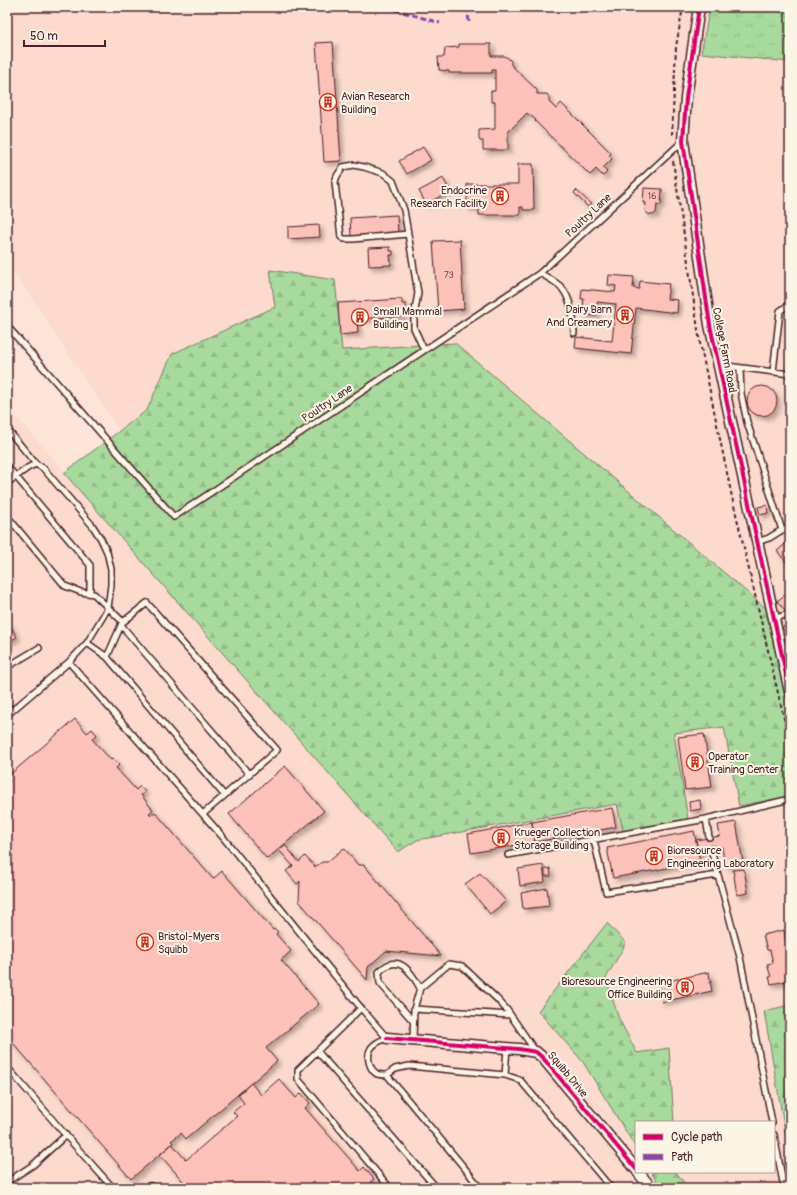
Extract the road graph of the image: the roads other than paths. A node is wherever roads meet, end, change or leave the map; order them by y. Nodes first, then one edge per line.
1 (699, 7) edge
2 (683, 141) junction
3 (408, 234) junction
4 (540, 273) junction
5 (790, 306) edge
6 (7, 326) edge
7 (574, 332) dead end
8 (424, 350) junction
9 (719, 365) junction
10 (740, 368) junction
11 (773, 372) junction
12 (790, 374) edge
13 (7, 429) edge
14 (36, 464) junction
15 (7, 466) edge
16 (16, 476) junction
17 (7, 483) edge
18 (7, 516) edge
19 (790, 528) edge
20 (782, 530) junction
21 (757, 542) junction
22 (90, 593) junction
23 (108, 608) junction
24 (790, 613) edge
25 (773, 620) junction
26 (122, 624) junction
27 (87, 643) junction
28 (39, 648) dead end
29 (107, 657) junction
30 (69, 662) junction
31 (7, 667) edge
32 (790, 692) edge
33 (7, 705) edge
34 (9, 713) edge
35 (249, 774) junction
36 (224, 795) junction
37 (790, 799) edge
38 (202, 814) junction
39 (706, 820) junction
40 (709, 837) dead end
41 (594, 840) junction
42 (711, 849) dead end
43 (508, 856) dead end
44 (718, 875) junction
45 (420, 988) junction
46 (361, 1008) junction
47 (414, 1009) junction
48 (510, 1015) junction
49 (413, 1021) junction
50 (387, 1038) junction
51 (413, 1040) junction
52 (507, 1048) junction
53 (317, 1052) junction
54 (536, 1052) junction
55 (7, 1067) edge
56 (505, 1075) junction
57 (387, 1076) junction
58 (772, 1121) edge
59 (66, 1135) junction
60 (775, 1139) edge
61 (635, 1168) edge
62 (639, 1173) edge
63 (7, 1182) edge
64 (113, 1188) edge
65 (148, 1188) edge
66 (152, 1188) edge
67 (390, 1188) edge
68 (435, 1188) edge
69 (480, 1188) edge
70 (611, 1188) edge
71 (651, 1188) edge
72 (784, 1188) edge

1 - 2 street, College Farm Road
2 - 4 lane, Poultry Lane
2 - 9 street, College Farm Road
3 - 3 lane
3 - 8 lane
4 - 7 lane
4 - 8 lane, Poultry Lane
5 - 11 lane
6 - 8 lane, Poultry Lane
9 - 10 lane
9 - 21 street, College Farm Road
10 - 11 lane
10 - 20 lane
11 - 12 lane
13 - 14 lane
14 - 16 lane
14 - 23 lane
15 - 16 lane
16 - 17 lane
16 - 22 lane
18 - 22 lane
19 - 20 lane
20 - 21 lane
21 - 25 street, College Farm Road
22 - 23 lane
23 - 26 lane
23 - 27 lane
24 - 25 lane
25 - 32 street, College Farm Road
26 - 29 lane
26 - 35 lane
26 - 35 lane
27 - 29 lane
27 - 30 lane
28 - 31 lane
29 - 36 lane
30 - 34 lane
30 - 38 lane
33 - 34 lane
35 - 36 lane
36 - 38 lane
37 - 39 lane
38 - 46 lane
39 - 40 lane
39 - 41 lane
41 - 43 lane
41 - 44 lane
42 - 44 lane
44 - 58 lane
45 - 47 lane
45 - 48 lane
45 - 49 lane
46 - 50 lane
46 - 53 lane
47 - 48 lane
47 - 49 lane
48 - 54 lane
49 - 51 lane
50 - 51 street, Squibb Drive
50 - 57 lane
51 - 52 street, Squibb Drive
52 - 54 street, Squibb Drive
52 - 56 lane
53 - 67 lane
53 - 68 lane
54 - 61 street, Squibb Drive
55 - 59 lane
56 - 57 lane
56 - 70 lane
57 - 69 lane
59 - 63 lane
59 - 64 lane
60 - 72 lane
62 - 71 street
65 - 66 lane

